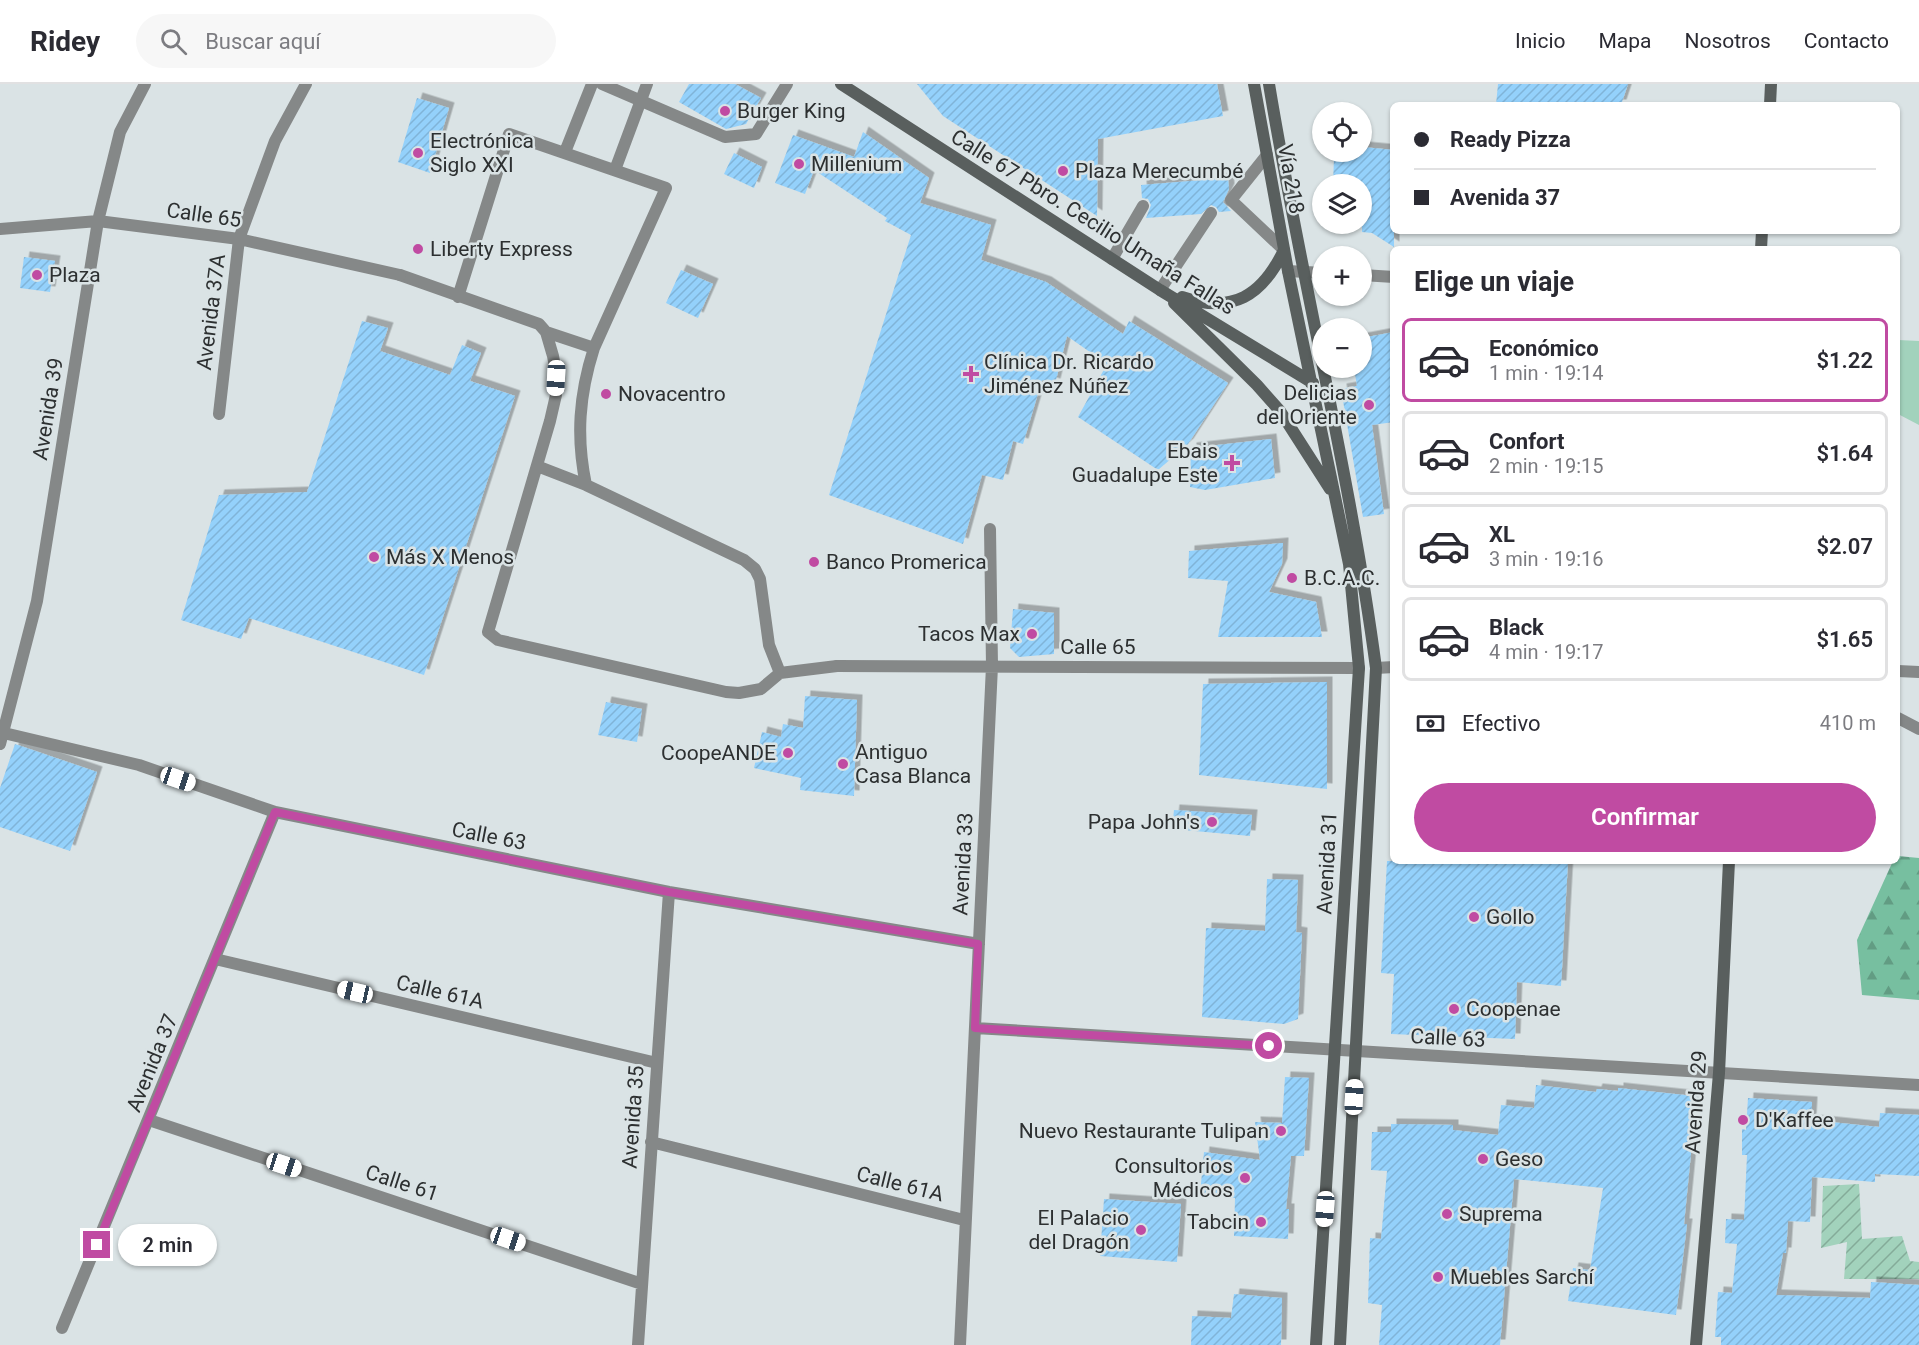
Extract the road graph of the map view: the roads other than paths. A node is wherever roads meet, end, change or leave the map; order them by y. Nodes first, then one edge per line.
1 (145, 84) edge
2 (306, 84) edge
3 (592, 84) edge
4 (602, 84) edge
5 (647, 84) edge
6 (787, 84) edge
7 (841, 84) edge
8 (1254, 84) edge
9 (1269, 84) edge
10 (1771, 84) edge
11 (639, 101) junction
12 (1770, 102) edge
13 (566, 152) junction
14 (1267, 155) junction
15 (615, 170) junction
16 (1143, 206) dead end
17 (1211, 213) dead end
18 (98, 221) junction
19 (0, 229) edge
20 (239, 239) junction
21 (1284, 250) junction
22 (1112, 259) junction
23 (1288, 271) junction
24 (1304, 272) junction
25 (1312, 272) edge
26 (1372, 276) edge
27 (1390, 277) edge
28 (1160, 290) junction
29 (458, 297) junction
30 (546, 332) junction
31 (594, 348) junction
32 (1311, 384) junction
33 (1326, 391) junction
34 (219, 414) dead end
35 (537, 466) junction
36 (586, 484) junction
37 (1335, 498) junction
38 (990, 529) dead end
39 (992, 666) junction
40 (1390, 667) edge
41 (1359, 668) junction
42 (1376, 668) junction
43 (1900, 671) edge
44 (1919, 672) edge
45 (780, 673) junction
46 (1900, 719) edge
47 (1919, 729) edge
48 (1, 736) edge
49 (275, 812) junction
50 (1729, 864) edge
51 (669, 892) junction
52 (978, 944) junction
53 (215, 959) junction
54 (975, 1028) junction
55 (1336, 1050) junction
56 (1356, 1052) junction
57 (657, 1063) junction
58 (1719, 1073) junction
59 (1919, 1085) edge
60 (150, 1120) junction
61 (651, 1142) junction
62 (964, 1220) junction
63 (642, 1284) junction
64 (62, 1328) dead end
65 (638, 1345) edge
66 (960, 1345) edge
67 (1316, 1345) edge
68 (1340, 1345) edge
69 (1696, 1345) edge

1 - 18 street, Avenida 39
2 - 20 street, Avenida 37A
3 - 13 street
4 - 11 street
5 - 11 street
6 - 11 street
7 - 22 main road, Calle 67 Pbro. Cecilio Umaña Fallas
8 - 14 main road, Vía 218
9 - 24 main road, Vía 218
10 - 12 main road
11 - 15 street
13 - 15 street
13 - 29 street
14 - 21 main road, Vía 218
14 - 21 street
15 - 31 street
16 - 22 street
17 - 28 street
18 - 19 street, Calle 65
18 - 20 street, Calle 65
18 - 48 street, Avenida 39
20 - 29 street, Calle 65
20 - 34 street, Avenida 37A
21 - 23 main road, Vía 218
21 - 28 main road
22 - 28 main road, Calle 67 Pbro. Cecilio Umaña Fallas
23 - 24 street
23 - 32 main road, Vía 218
24 - 25 street
24 - 33 main road, Vía 218
26 - 27 street
28 - 32 main road, Calle 67 Pbro. Cecilio Umaña Fallas
28 - 37 main road
29 - 30 street, Calle 65
30 - 31 street, Calle 65
30 - 35 street
31 - 36 street
32 - 33 main road, Calle 67 Pbro. Cecilio Umaña Fallas
32 - 37 main road, Avenida 31
33 - 42 main road, Avenida 31
35 - 36 street
35 - 45 street
36 - 45 street
37 - 41 main road, Avenida 31
38 - 39 street, Avenida 33
39 - 41 street, Calle 65
39 - 45 street, Calle 65
39 - 52 street, Avenida 33
40 - 42 street
41 - 55 main road, Avenida 31
42 - 56 main road, Avenida 31
43 - 44 street
46 - 47 street
48 - 49 street, Calle 63
49 - 51 street, Calle 63
49 - 53 street, Avenida 37
50 - 58 main road, Avenida 29
51 - 52 street, Calle 63
51 - 57 street, Avenida 35
52 - 54 street, Avenida 33
53 - 57 street, Calle 61A
53 - 60 street, Avenida 37
54 - 55 street, Calle 63
54 - 62 street, Avenida 33
55 - 56 street, Calle 63
55 - 67 main road, Avenida 31
56 - 58 street, Calle 63
56 - 68 main road, Avenida 31
57 - 61 street, Avenida 35
58 - 59 street, Calle 63
58 - 69 main road, Avenida 29
60 - 63 street, Calle 61
60 - 64 street, Avenida 37
61 - 62 street, Calle 61A
61 - 63 street, Avenida 35
62 - 66 street, Avenida 33
63 - 65 street, Avenida 35

